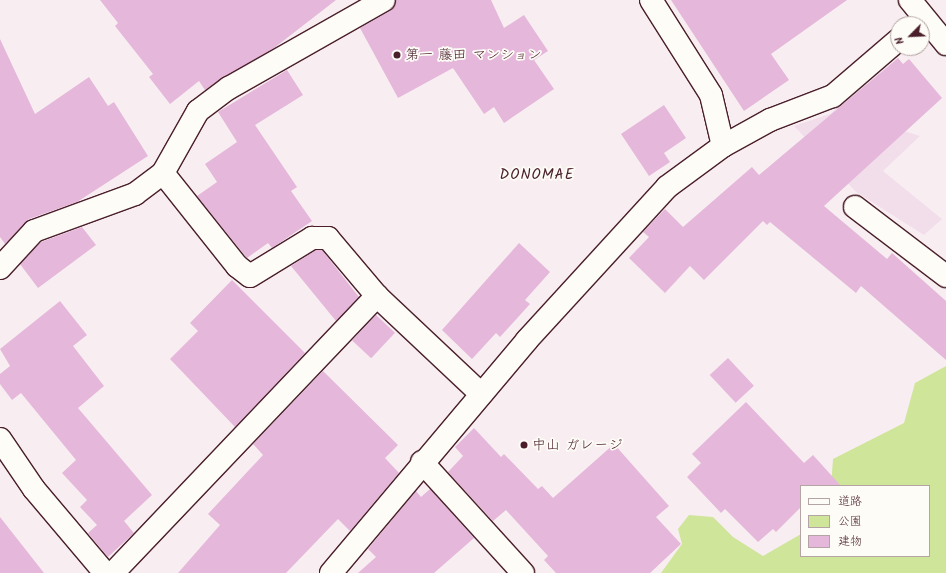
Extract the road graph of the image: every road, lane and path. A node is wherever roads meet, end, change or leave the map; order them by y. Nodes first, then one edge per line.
1 (384, 0) edge
2 (652, 0) edge
3 (910, 0) edge
4 (918, 16) edge
5 (930, 30) edge
6 (946, 44) edge
7 (890, 47) edge
8 (723, 146) junction
9 (163, 173) junction
10 (855, 207) dead end
11 (0, 268) edge
12 (946, 276) edge
13 (377, 296) junction
14 (481, 394) junction
15 (0, 439) edge
16 (422, 462) junction
17 (334, 572) edge
18 (105, 573) edge
19 (113, 573) edge
20 (523, 573) edge

1 - 9 street
2 - 8 street
3 - 4 street
5 - 6 street
7 - 8 street
8 - 14 street
9 - 11 street
9 - 13 street
10 - 12 street
13 - 14 street
13 - 19 street
14 - 16 street
15 - 18 street
16 - 17 street
16 - 20 street

